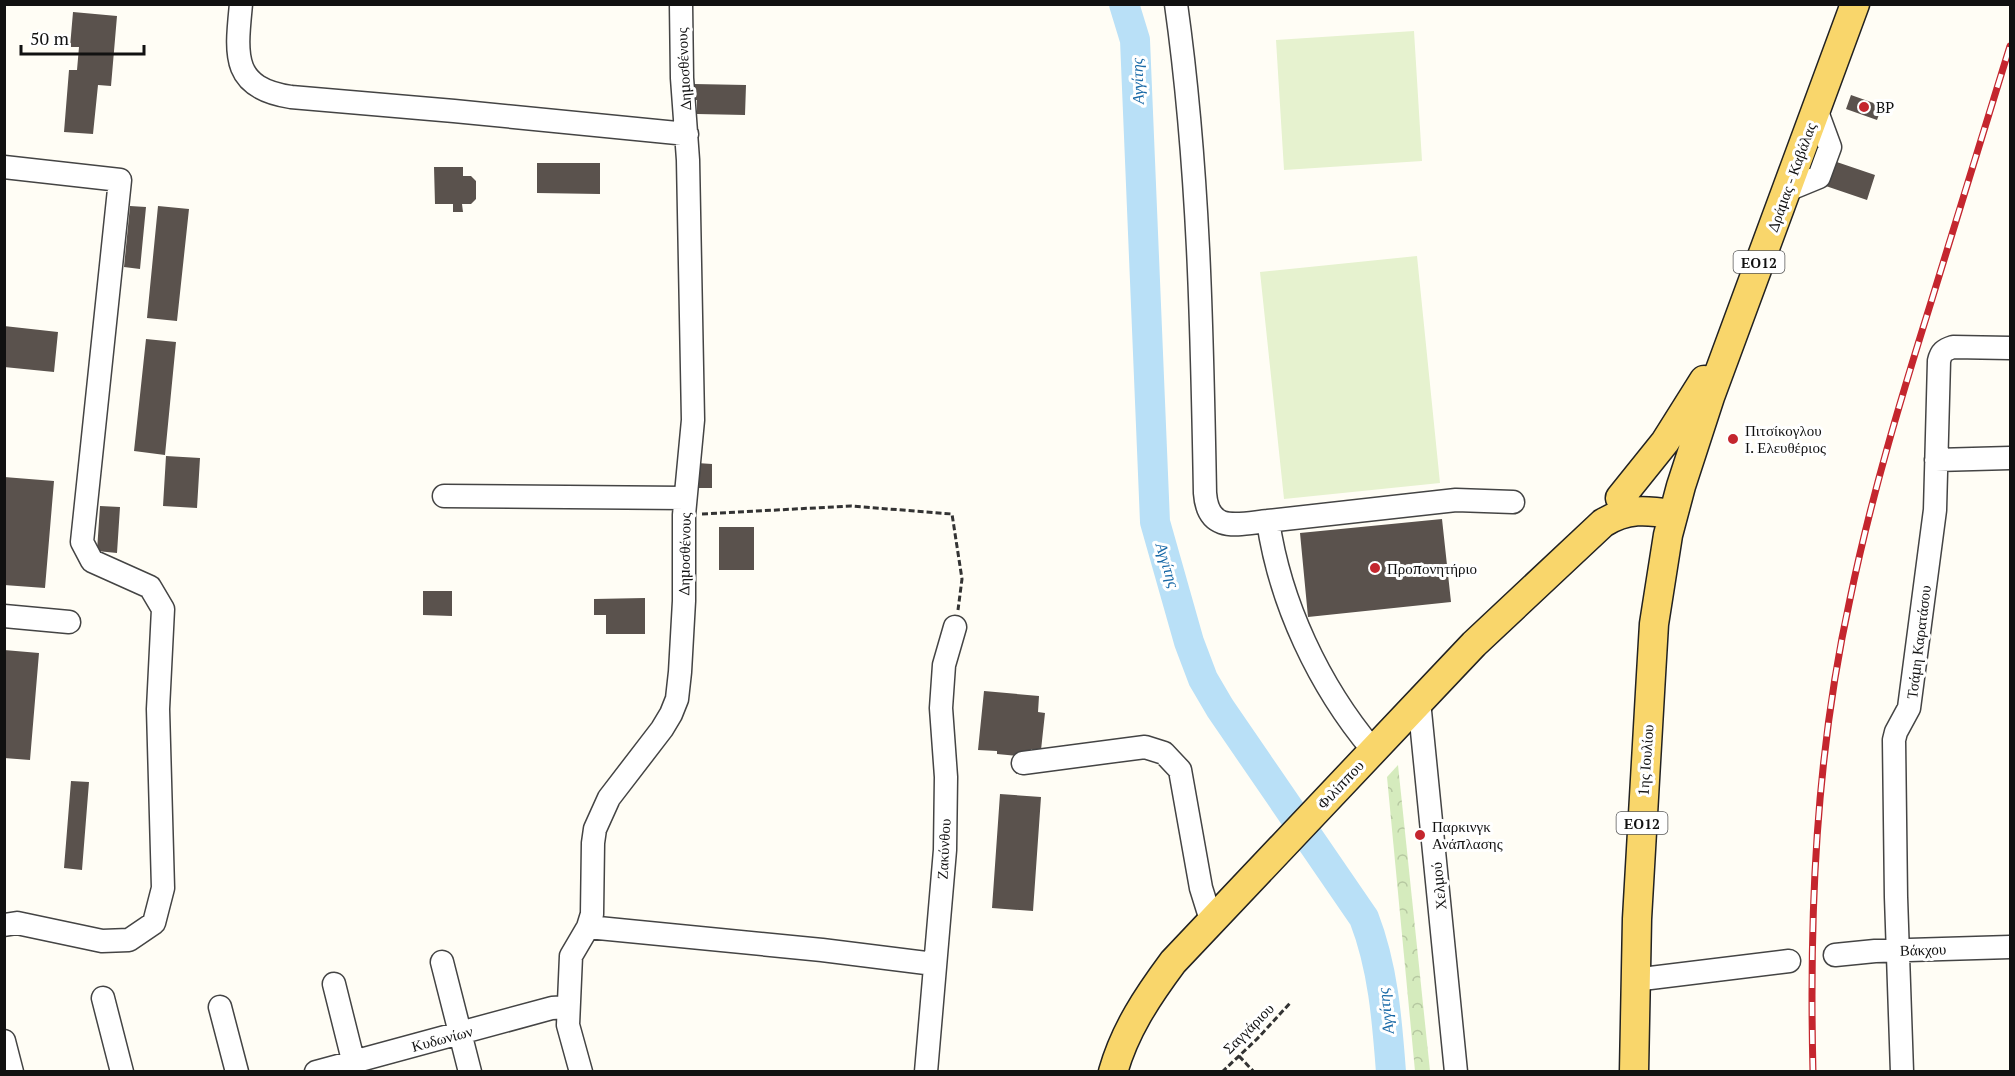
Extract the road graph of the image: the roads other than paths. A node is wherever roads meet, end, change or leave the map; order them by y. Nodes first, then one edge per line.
1 (241, 4) edge
2 (681, 4) edge
3 (1176, 4) edge
4 (1855, 4) edge
5 (687, 134) junction
6 (4, 167) edge
7 (1733, 332) junction
8 (2010, 348) edge
9 (2010, 458) edge
10 (1936, 460) junction
11 (1681, 486) junction
12 (444, 496) dead end
13 (1620, 498) junction
14 (1514, 502) dead end
15 (685, 507) junction
16 (1673, 514) junction
17 (1268, 521) junction
18 (1602, 523) junction
19 (4, 616) edge
20 (69, 622) dead end
21 (955, 627) road end
22 (1419, 701) junction
23 (1372, 749) junction
24 (1023, 763) dead end
25 (1210, 920) junction
26 (4, 925) edge
27 (588, 927) junction
28 (2010, 947) edge
29 (1897, 950) junction
30 (1835, 955) dead end
31 (1789, 961) dead end
32 (442, 962) dead end
33 (934, 964) junction
34 (1635, 980) junction
35 (334, 984) dead end
36 (103, 998) dead end
37 (220, 1007) dead end
38 (568, 1007) junction
39 (460, 1033) junction
40 (4, 1041) edge
41 (355, 1066) edge
42 (12, 1071) edge
43 (122, 1071) edge
44 (237, 1071) edge
45 (316, 1071) edge
46 (470, 1071) edge
47 (581, 1071) edge
48 (926, 1071) edge
49 (1113, 1071) edge
50 (1456, 1071) edge
51 (1634, 1071) edge
52 (1902, 1071) edge

1 - 5 street
2 - 5 street, Δημοσθένους
3 - 17 street
4 - 7 main road, Δράμας - Καβάλας / ΕΟ12
5 - 15 street, Δημοσθένους
6 - 26 street
7 - 11 main road, Δράμας - Καβάλας / ΕΟ12
7 - 13 main road
8 - 10 street, Τσάμη Καρατάσου
9 - 10 street
10 - 29 street, Τσάμη Καρατάσου
11 - 13 main road, Φιλίππου
11 - 16 main road, 1ης Ιουλίου / ΕΟ12
12 - 15 street
13 - 18 main road, Φιλίππου
14 - 17 street
15 - 27 street, Δημοσθένους
16 - 18 main road, Φιλίππου
16 - 34 main road, 1ης Ιουλίου / ΕΟ12
17 - 23 street
18 - 22 main road, Φιλίππου
19 - 20 street
21 - 33 street, Ζακύνθου
22 - 23 main road, Φιλίππου
22 - 50 street, Χελμού
23 - 25 main road, Φιλίππου
24 - 25 street
25 - 49 main road, Φιλίππου
27 - 33 street
27 - 38 street, Δημοσθένους
28 - 29 street, Βάκχου
29 - 30 street, Βάκχου
29 - 52 street, Τσάμη Καρατάσου
31 - 34 street
32 - 39 street
33 - 48 street, Ζακύνθου
34 - 51 main road, 1ης Ιουλίου / ΕΟ12
35 - 41 street
36 - 43 street
37 - 44 street
38 - 39 street, Κυδωνίων
38 - 47 street, Δημοσθένους
39 - 41 street, Κυδωνίων
39 - 46 street
40 - 42 street
41 - 45 street, Κυδωνίων

